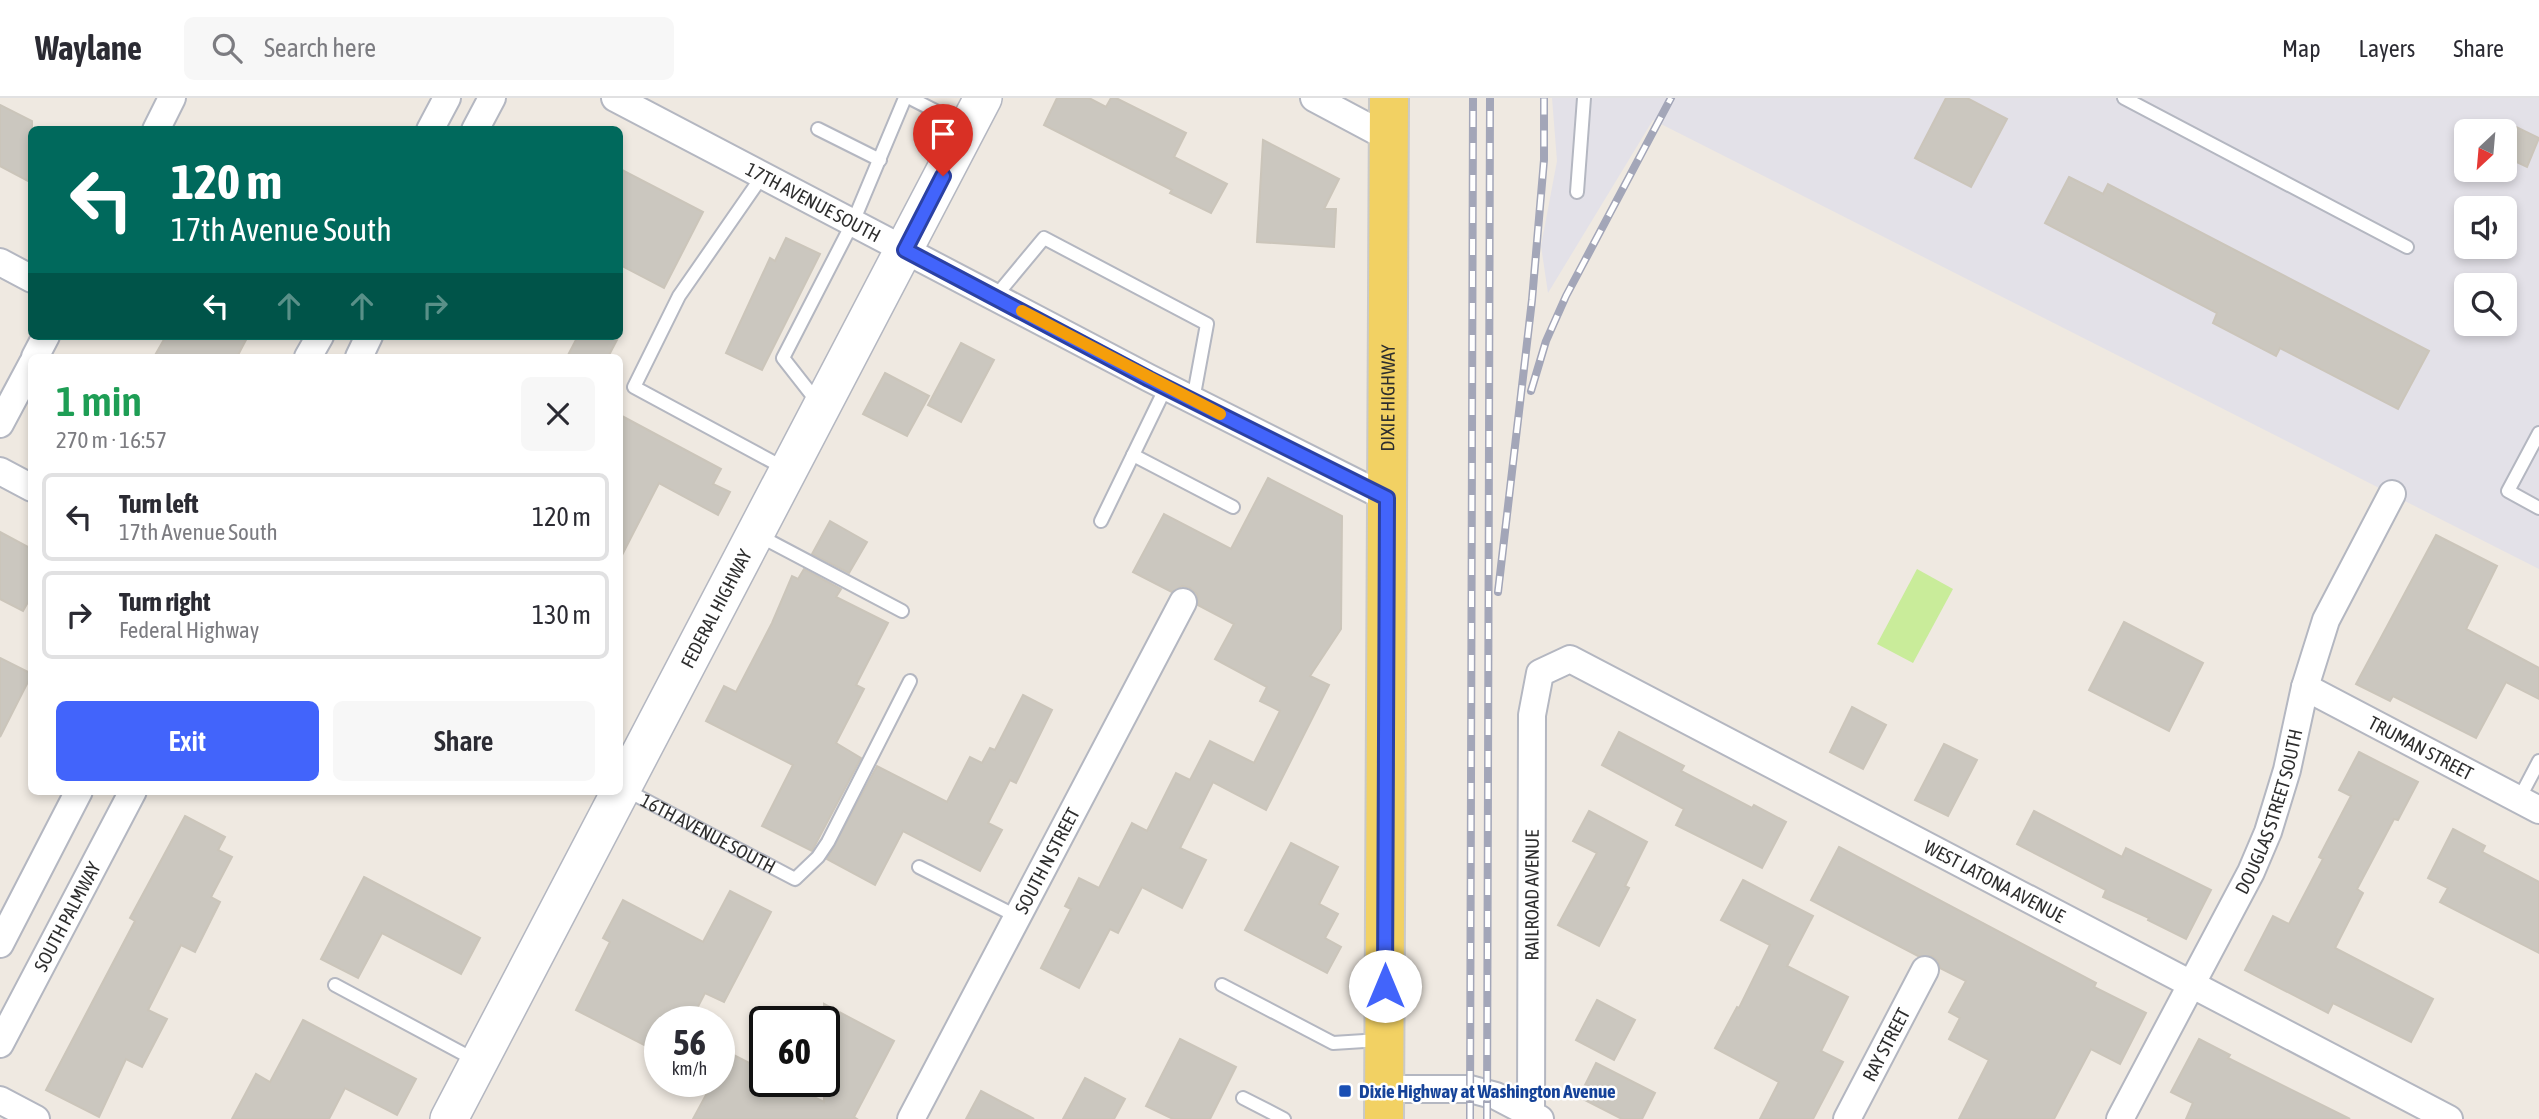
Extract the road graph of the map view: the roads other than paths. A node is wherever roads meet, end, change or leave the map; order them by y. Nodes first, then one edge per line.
1 (172, 98) edge
2 (447, 98) edge
3 (492, 98) edge
4 (614, 98) edge
5 (907, 98) edge
6 (1314, 98) edge
7 (1390, 98) edge
8 (1584, 98) edge
9 (2124, 98) edge
10 (976, 113) edge
11 (158, 126) edge
12 (432, 126) edge
13 (477, 126) edge
14 (818, 129) dead end
15 (1389, 138) junction
16 (880, 160) junction
17 (763, 174) junction
18 (1577, 192) dead end
19 (853, 222) junction
20 (2407, 247) dead end
21 (905, 250) junction
22 (0, 262) edge
23 (28, 277) edge
24 (995, 297) junction
25 (28, 372) edge
26 (1166, 387) junction
27 (1193, 400) junction
28 (822, 408) junction
29 (0, 424) edge
30 (2539, 433) edge
31 (1133, 455) junction
32 (0, 471) edge
33 (789, 471) junction
34 (28, 486) edge
35 (2392, 494) dead end
36 (1387, 498) junction
37 (1233, 507) dead end
38 (2539, 508) edge
39 (1101, 521) dead end
40 (756, 534) junction
41 (1184, 602) dead end
42 (902, 611) dead end
43 (1540, 673) joint
44 (910, 681) dead end
45 (2305, 687) junction
46 (2539, 761) edge
47 (623, 786) edge
48 (623, 789) edge
49 (77, 795) edge
50 (131, 795) edge
51 (618, 795) edge
52 (2529, 804) edge
53 (919, 867) dead end
54 (1018, 917) junction
55 (0, 944) edge
56 (1925, 970) dead end
57 (2192, 984) junction
58 (335, 985) dead end
59 (1222, 985) dead end
60 (1384, 1040) junction
61 (0, 1044) edge
62 (478, 1062) junction
63 (1242, 1098) dead end
64 (0, 1100) edge
65 (1384, 1104) edge
66 (1534, 1117) edge
67 (36, 1119) edge
68 (449, 1119) edge
69 (911, 1119) edge
70 (1284, 1119) edge
71 (1847, 1119) edge
72 (2120, 1119) edge
73 (2449, 1119) edge

1 - 11 street
2 - 12 street
3 - 13 street
4 - 17 street, 17TH AVENUE SOUTH
5 - 10 lane
5 - 16 lane
6 - 15 street
7 - 15 main road, DIXIE HIGHWAY
8 - 18 lane
9 - 20 lane
10 - 21 main road, FEDERAL HIGHWAY
14 - 16 lane
15 - 36 main road, DIXIE HIGHWAY
16 - 19 lane
17 - 19 street, 17TH AVENUE SOUTH
17 - 33 lane
19 - 21 street, 17TH AVENUE SOUTH
19 - 28 lane
21 - 24 street, 17TH AVENUE SOUTH
21 - 28 main road, FEDERAL HIGHWAY
22 - 23 street
24 - 26 street, 17TH AVENUE SOUTH
24 - 27 lane
25 - 29 street
26 - 27 street, 17TH AVENUE SOUTH
26 - 31 lane
27 - 36 street, 17TH AVENUE SOUTH
28 - 33 main road, FEDERAL HIGHWAY
30 - 38 lane
31 - 37 lane
31 - 39 lane
32 - 34 street
33 - 40 main road, FEDERAL HIGHWAY
35 - 45 street, DOUGLAS STREET SOUTH
36 - 60 main road, DIXIE HIGHWAY
40 - 42 lane
40 - 47 main road, FEDERAL HIGHWAY
41 - 54 street, SOUTH N STREET
43 - 57 street, WEST LATONA AVENUE
43 - 66 street, RAILROAD AVENUE
44 - 48 lane, 16TH AVENUE SOUTH
45 - 52 street, TRUMAN STREET
45 - 57 street, DOUGLAS STREET SOUTH
46 - 52 lane
49 - 55 street
50 - 61 street, SOUTH PALMWAY
51 - 62 main road, FEDERAL HIGHWAY
53 - 54 lane
54 - 69 street, SOUTH N STREET
56 - 71 street, RAY STREET
57 - 72 street, DOUGLAS STREET SOUTH
57 - 73 street, WEST LATONA AVENUE
58 - 62 lane
59 - 60 lane
60 - 65 main road, DIXIE HIGHWAY
62 - 68 main road, FEDERAL HIGHWAY
63 - 70 lane
64 - 67 street
65 - 66 street

